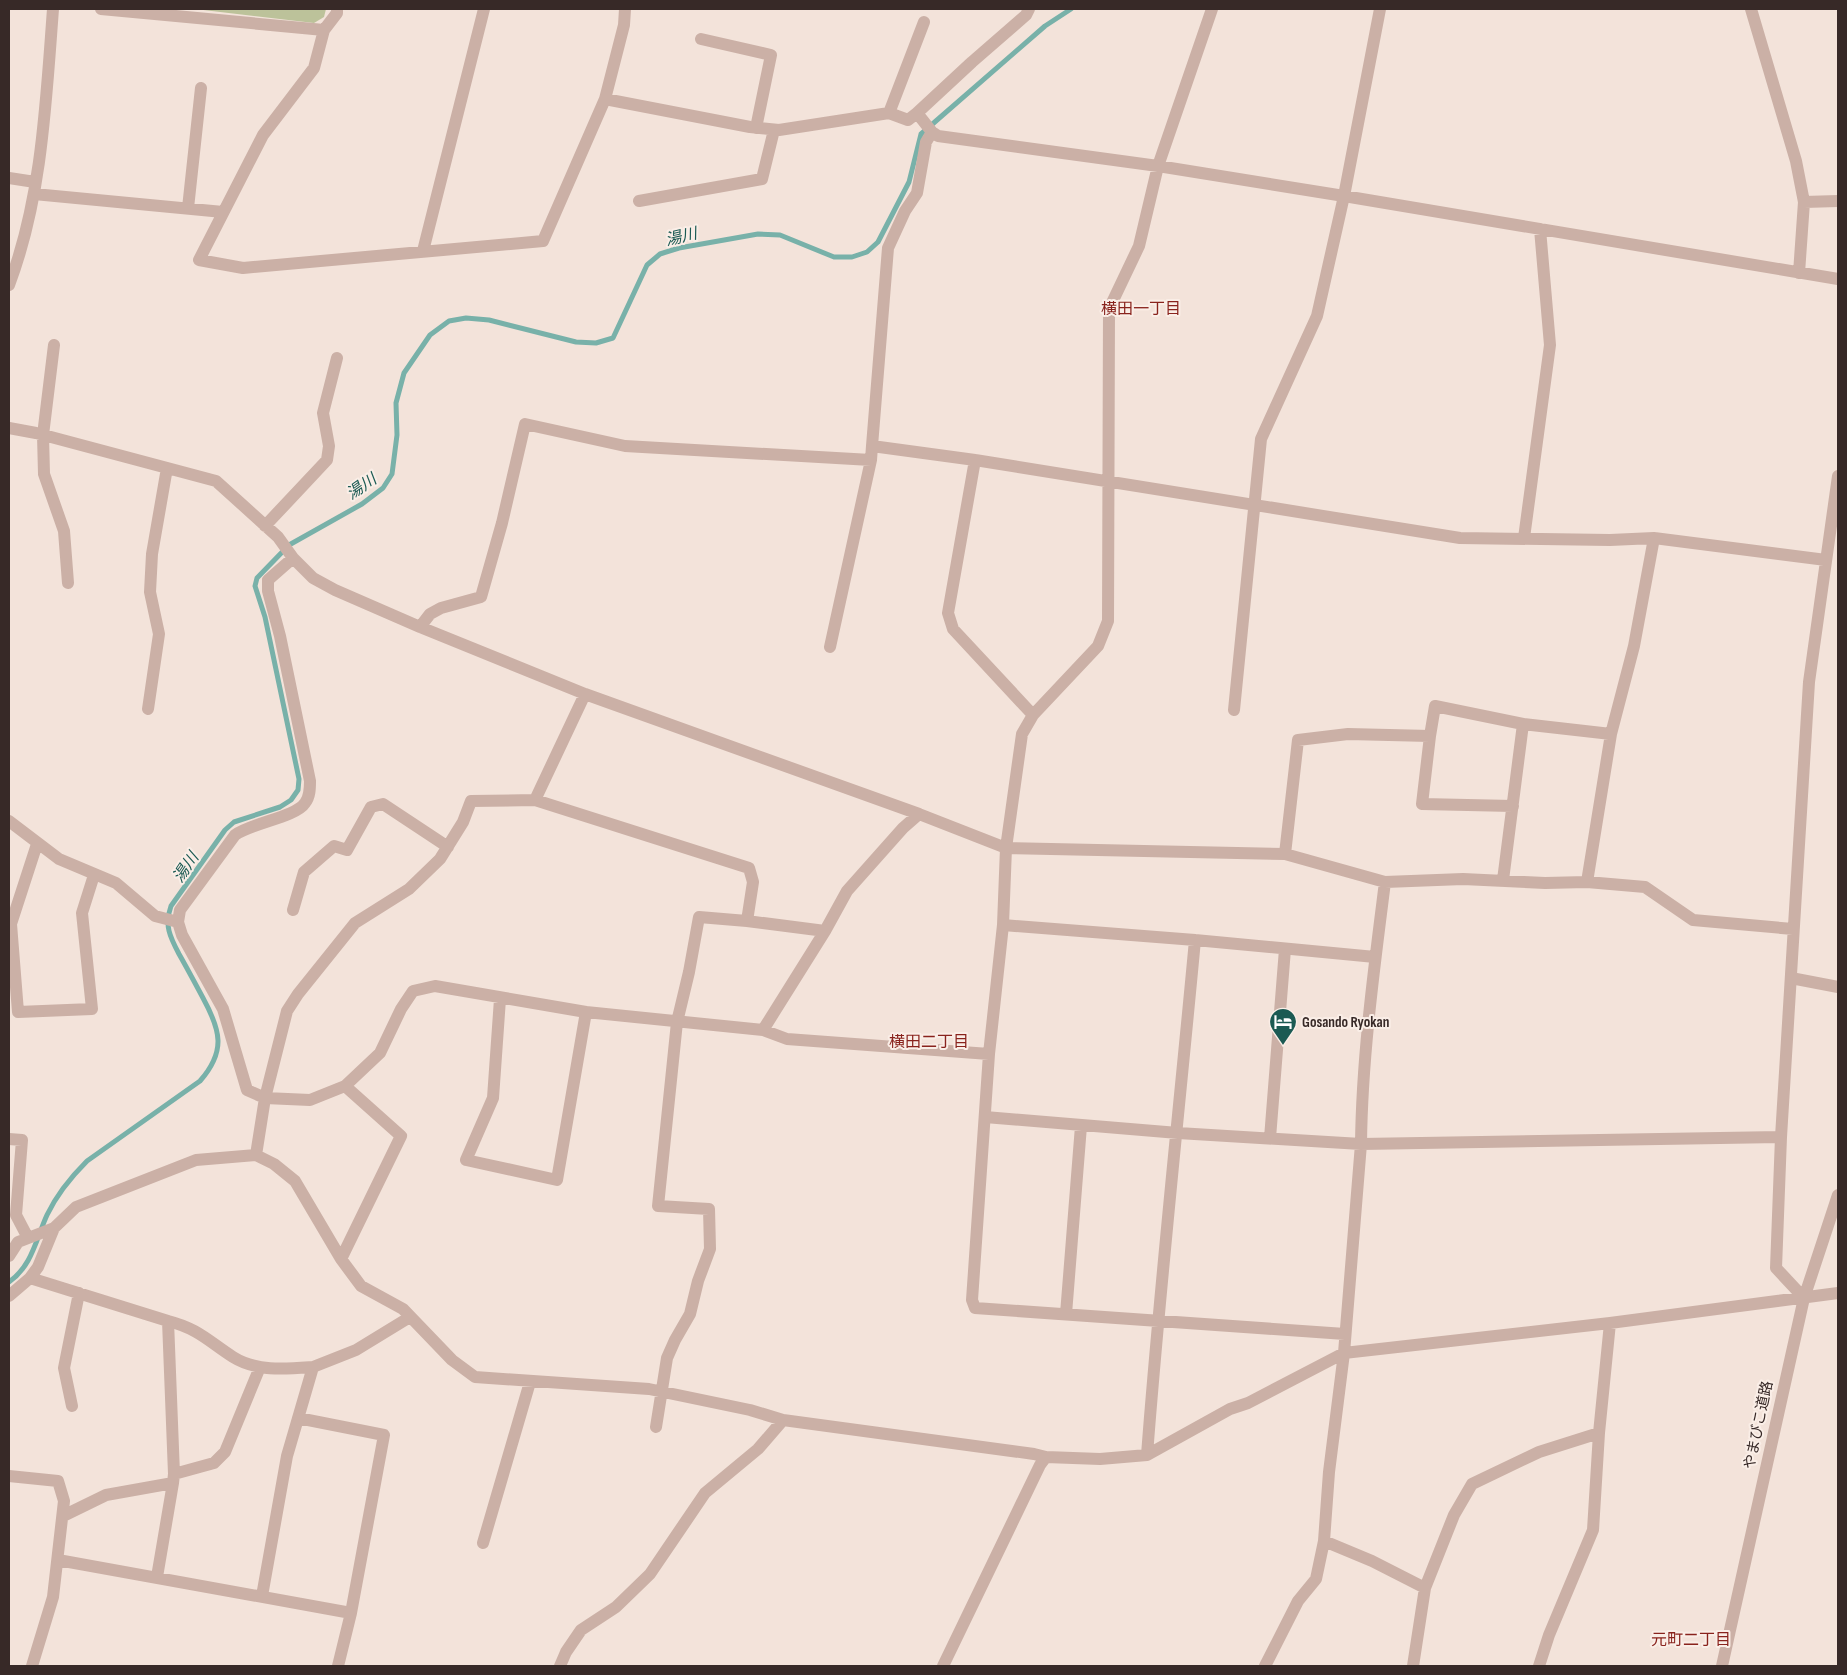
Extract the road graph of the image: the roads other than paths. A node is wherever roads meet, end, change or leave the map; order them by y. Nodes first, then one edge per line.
1 (53, 9) edge
2 (101, 9) edge
3 (337, 9) edge
4 (484, 9) edge
5 (625, 9) edge
6 (1030, 9) edge
7 (1212, 9) edge
8 (1380, 9) edge
9 (1751, 9) edge
10 (924, 22) dead end
11 (324, 30) junction
12 (701, 39) dead end
13 (201, 88) dead end
14 (605, 99) junction
15 (888, 113) junction
16 (926, 124) junction
17 (756, 128) junction
18 (774, 130) junction
19 (1158, 166) junction
20 (9, 178) edge
21 (34, 188) junction
22 (1344, 196) junction
23 (1838, 200) edge
24 (640, 201) dead end
25 (1804, 202) junction
26 (188, 208) junction
27 (223, 212) junction
28 (1540, 229) junction
29 (423, 252) junction
30 (1799, 273) junction
31 (1838, 279) edge
32 (9, 285) edge
33 (54, 344) dead end
34 (337, 358) dead end
35 (9, 428) edge
36 (43, 434) junction
37 (872, 446) junction
38 (871, 460) junction
39 (975, 460) junction
40 (168, 468) junction
41 (1838, 476) edge
42 (1108, 482) junction
43 (1255, 506) junction
44 (265, 526) junction
45 (1524, 538) junction
46 (1654, 538) junction
47 (293, 558) junction
48 (1826, 560) junction
49 (68, 583) dead end
50 (420, 628) junction
51 (830, 647) dead end
52 (585, 694) junction
53 (148, 709) dead end
54 (1234, 710) dead end
55 (1033, 715) junction
56 (1523, 724) junction
57 (1612, 734) junction
58 (1430, 736) junction
59 (535, 800) junction
60 (1513, 806) junction
61 (919, 814) junction
62 (9, 821) edge
63 (38, 844) junction
64 (448, 847) junction
65 (1006, 848) junction
66 (1285, 854) junction
67 (94, 875) junction
68 (1503, 880) junction
69 (1385, 882) junction
70 (1587, 882) junction
71 (293, 910) dead end
72 (747, 921) junction
73 (178, 922) junction
74 (1003, 925) junction
75 (1793, 929) junction
76 (825, 932) junction
77 (1195, 940) junction
78 (1285, 949) junction
79 (1375, 957) junction
80 (1791, 978) junction
81 (1838, 987) edge
82 (500, 999) junction
83 (586, 1012) junction
84 (677, 1022) junction
85 (763, 1030) junction
86 (989, 1054) junction
87 (345, 1086) junction
88 (265, 1098) junction
89 (985, 1117) junction
90 (1082, 1126) junction
91 (1178, 1133) junction
92 (1781, 1137) junction
93 (1270, 1138) junction
94 (9, 1139) edge
95 (1361, 1144) junction
96 (256, 1155) junction
97 (1838, 1195) edge
98 (54, 1228) junction
99 (28, 1238) junction
100 (9, 1256) edge
101 (341, 1259) junction
102 (30, 1278) junction
103 (79, 1293) junction
104 (1838, 1293) edge
105 (9, 1296) edge
106 (1804, 1298) junction
107 (1066, 1314) junction
108 (410, 1317) junction
109 (168, 1321) junction
110 (1158, 1322) junction
111 (1610, 1323) junction
112 (1345, 1334) junction
113 (1344, 1353) junction
114 (313, 1366) junction
115 (260, 1367) junction
116 (530, 1382) junction
117 (661, 1390) junction
118 (72, 1406) dead end
119 (298, 1418) junction
120 (783, 1420) junction
121 (656, 1427) dead end
122 (1599, 1433) junction
123 (1148, 1455) junction
124 (1046, 1457) junction
125 (9, 1476) edge
126 (173, 1478) junction
127 (63, 1516) junction
128 (1324, 1541) junction
129 (483, 1543) dead end
130 (58, 1560) junction
131 (157, 1577) junction
132 (1425, 1588) junction
133 (262, 1596) junction
134 (351, 1613) junction
135 (32, 1666) edge
136 (338, 1666) edge
137 (560, 1666) edge
138 (943, 1666) edge
139 (1265, 1666) edge
140 (1413, 1666) edge
141 (1539, 1666) edge
142 (1722, 1666) edge

1 - 21 street
2 - 11 street
3 - 11 street
4 - 29 street
5 - 14 street
6 - 16 street
7 - 19 street
8 - 22 street
9 - 25 street
10 - 15 street
11 - 27 street
12 - 17 street
13 - 26 street
14 - 17 street
14 - 29 street
15 - 16 street
15 - 18 street
16 - 19 street
16 - 37 street
17 - 18 street
18 - 24 street
19 - 22 street
19 - 42 street
20 - 21 street
21 - 26 street
21 - 32 street
22 - 28 street
22 - 43 street
23 - 25 street
25 - 30 street
26 - 27 street
27 - 29 street
28 - 30 street
28 - 45 street
30 - 31 street
33 - 36 street
34 - 44 street
35 - 36 street
36 - 40 street
36 - 49 street
37 - 38 street
37 - 39 street
38 - 50 street
38 - 51 street
39 - 42 street
39 - 55 street
40 - 44 street
40 - 53 street
41 - 48 street
42 - 43 street
42 - 55 street
43 - 45 street
43 - 54 street
44 - 47 street
45 - 46 street
46 - 48 street
46 - 57 street
47 - 50 street
47 - 73 street
48 - 75 street
50 - 52 street
52 - 59 street
52 - 61 street
55 - 65 street
56 - 57 street
56 - 58 street
56 - 60 street
57 - 70 street
58 - 60 street
58 - 66 street
59 - 64 street
59 - 72 street
60 - 68 street
61 - 65 street
61 - 76 street
62 - 63 street
63 - 67 street
63 - 67 street
64 - 71 street
64 - 88 street
65 - 66 street
65 - 74 street
66 - 69 street
67 - 73 street
68 - 69 street
68 - 70 street
69 - 79 street
70 - 75 street
72 - 76 street
72 - 84 street
73 - 88 street
74 - 77 street
74 - 86 street
75 - 80 street
76 - 85 street
77 - 78 street
77 - 91 street
78 - 79 street
78 - 93 street
79 - 95 street
80 - 81 street
80 - 92 street
82 - 83 street
82 - 83 street
82 - 87 street
83 - 84 street
84 - 85 street
84 - 117 street
85 - 86 street
86 - 89 street
87 - 88 street
87 - 101 street
88 - 96 street
89 - 90 street
89 - 107 street
90 - 91 street
90 - 107 street
91 - 93 street
91 - 110 street
92 - 95 street
92 - 106 street
93 - 95 street
94 - 99 street
95 - 112 street
96 - 98 street
96 - 101 street
97 - 106 street, やまびこ道路
98 - 99 street
98 - 102 street
99 - 100 street
101 - 108 street
102 - 103 street
102 - 105 street
103 - 109 street
103 - 118 street
104 - 106 street
106 - 111 street
106 - 142 street, やまびこ道路
107 - 110 street
108 - 114 street
108 - 116 street
109 - 115 street
109 - 126 street
110 - 112 street
110 - 123 street
111 - 113 street
111 - 122 street
112 - 113 street
113 - 123 street
113 - 128 street
114 - 115 street
114 - 119 street
115 - 126 street
116 - 117 street
116 - 129 street
117 - 120 street
117 - 121 street
119 - 133 street
119 - 134 street
120 - 124 street
120 - 137 street
122 - 132 street
122 - 141 street
123 - 124 street
124 - 138 street
125 - 127 street
126 - 127 street
126 - 131 street
127 - 130 street
128 - 132 street
128 - 139 street
130 - 131 street
130 - 135 street
131 - 133 street
132 - 140 street
133 - 134 street
134 - 136 street

